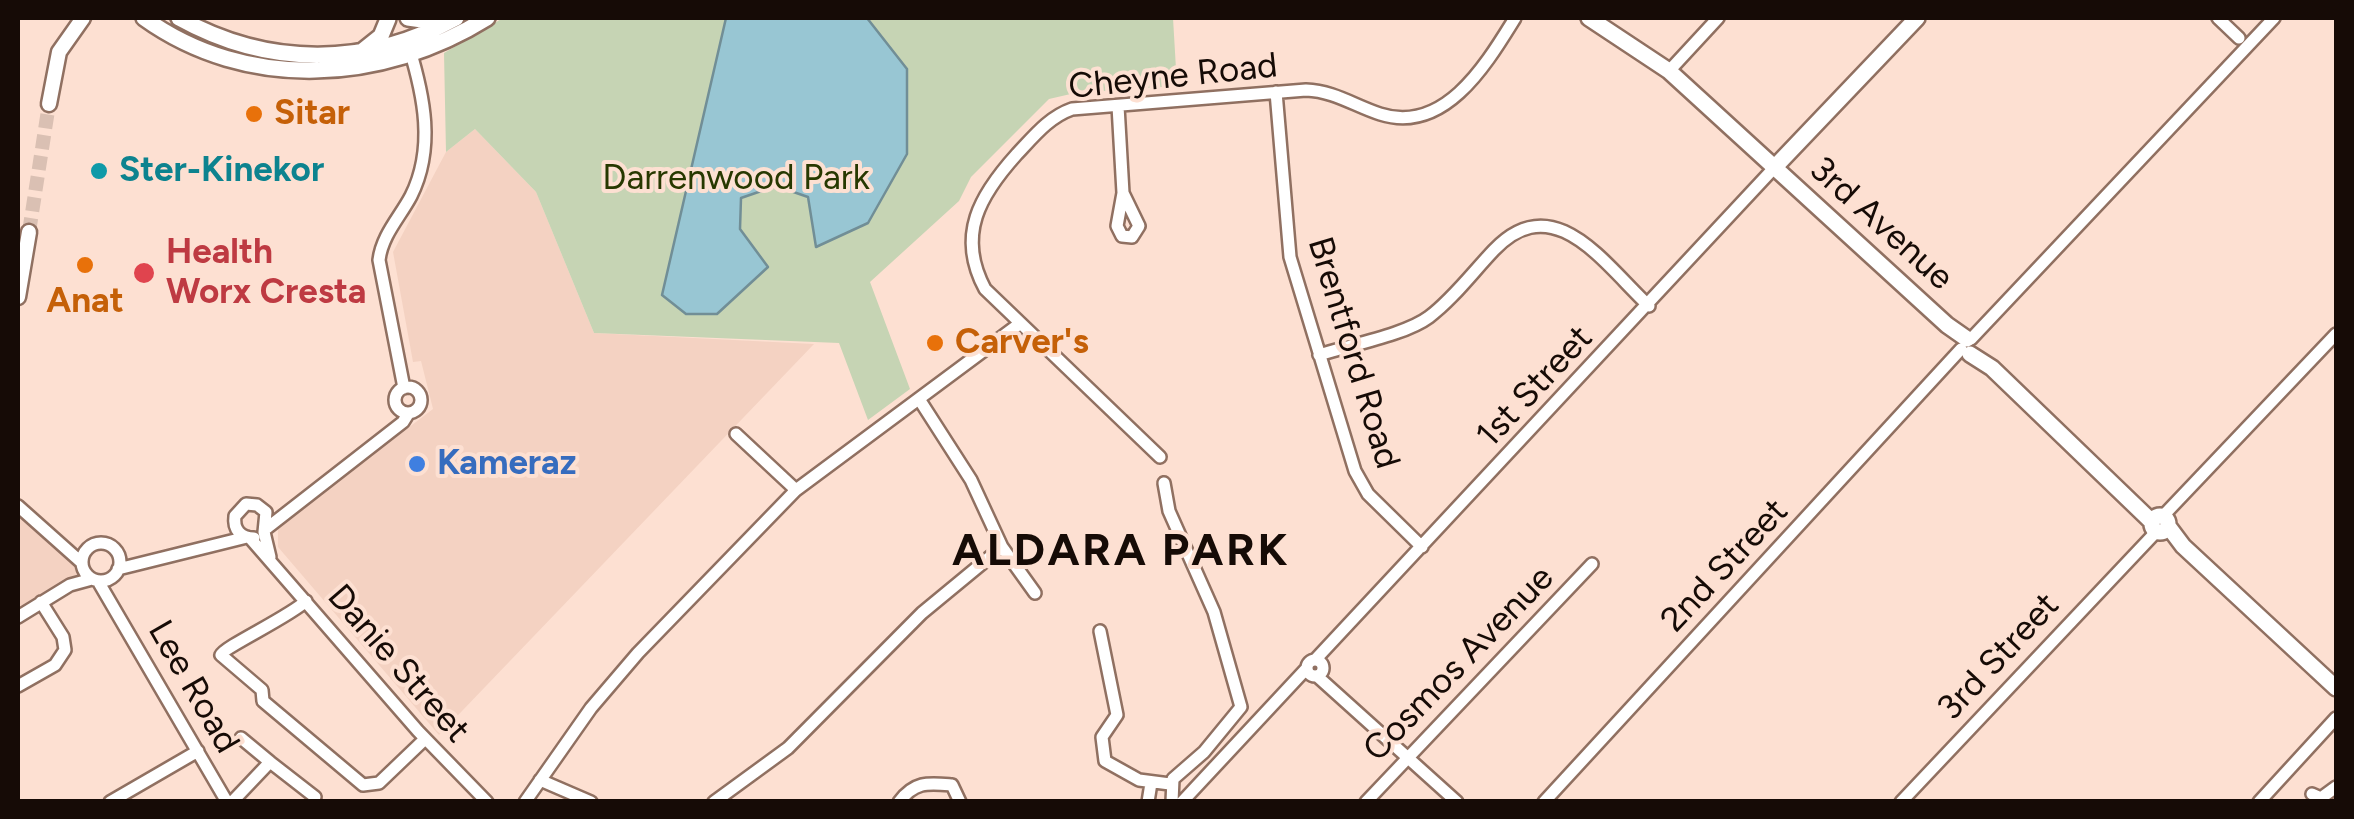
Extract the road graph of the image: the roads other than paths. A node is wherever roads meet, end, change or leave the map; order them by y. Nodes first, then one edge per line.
1 (83, 18) edge
2 (144, 18) edge
3 (180, 18) edge
4 (408, 18) edge
5 (487, 18) edge
6 (1515, 18) edge
7 (1589, 18) edge
8 (1718, 18) edge
9 (1916, 18) edge
10 (2218, 18) edge
11 (2274, 18) edge
12 (388, 19) edge
13 (451, 20) edge
14 (2238, 38) dead end
15 (406, 49) junction
16 (358, 54) junction
17 (1669, 71) junction
18 (1276, 92) junction
19 (48, 104) tunnel mouth
20 (1118, 106) junction
21 (1774, 168) junction
22 (1123, 193) dead end
23 (29, 232) tunnel mouth
24 (18, 296) edge
25 (1648, 306) junction
26 (1018, 325) junction
27 (2336, 334) edge
28 (1969, 346) junction
29 (1319, 355) junction
30 (404, 388) junction
31 (918, 400) junction
32 (408, 414) junction
33 (736, 434) dead end
34 (1160, 457) dead end
35 (1164, 482) dead end
36 (796, 490) junction
37 (298, 501) junction
38 (257, 505) junction
39 (18, 506) edge
40 (234, 520) junction
41 (2160, 524) junction
42 (266, 530) junction
43 (54, 537) junction
44 (248, 538) junction
45 (209, 543) junction
46 (90, 547) junction
47 (1002, 547) junction
48 (1422, 547) junction
49 (116, 552) junction
50 (144, 561) junction
51 (271, 561) junction
52 (1592, 564) dead end
53 (89, 573) junction
54 (115, 573) junction
55 (1035, 593) dead end
56 (112, 600) junction
57 (306, 601) junction
58 (41, 602) junction
59 (18, 616) edge
60 (1100, 631) dead end
61 (1316, 669) junction
62 (18, 686) edge
63 (2336, 688) edge
64 (2336, 718) edge
65 (241, 738) dead end
66 (426, 739) junction
67 (198, 751) junction
68 (1408, 756) junction
69 (270, 762) junction
70 (540, 780) junction
71 (1152, 784) junction
72 (1170, 784) junction
73 (2336, 787) edge
74 (2312, 794) dead end
75 (315, 797) dead end
76 (110, 802) edge
77 (230, 802) edge
78 (487, 802) edge
79 (525, 802) edge
80 (591, 802) edge
81 (714, 802) edge
82 (899, 802) edge
83 (960, 802) edge
84 (1148, 802) edge
85 (1172, 802) edge
86 (1182, 802) edge
87 (1366, 802) edge
88 (1457, 802) edge
89 (1544, 802) edge
90 (1901, 802) edge
91 (2258, 802) edge

1 - 19 street
2 - 15 main road
3 - 16 main road
4 - 13 main road
5 - 15 main road
6 - 18 street, Cheyne Road
7 - 17 main road, 3rd Avenue
8 - 17 street
9 - 21 main road
10 - 14 street
11 - 28 street, 2nd Street
12 - 16 main road
13 - 15 main road
15 - 16 main road
15 - 30 street
17 - 21 main road, 3rd Avenue
18 - 20 street, Cheyne Road
18 - 29 street, Brentford Road
20 - 22 street
20 - 26 street, Cheyne Road
21 - 25 street, 1st Street
21 - 28 main road, 3rd Avenue
23 - 24 street
25 - 29 street
25 - 48 street, 1st Street
26 - 31 street
26 - 34 street, Cheyne Road
27 - 41 street, 3rd Street
28 - 41 main road, 3rd Avenue
28 - 89 street, 2nd Street
29 - 48 street, Brentford Road
30 - 32 street
30 - 32 street
31 - 36 street
31 - 47 street
32 - 37 street
33 - 36 street
35 - 72 street
36 - 70 street
37 - 38 street
37 - 42 street
38 - 40 street
38 - 42 street
39 - 43 street, Lee Road
40 - 44 street
40 - 45 street
41 - 63 main road, 3rd Avenue
41 - 90 street, 3rd Street
42 - 44 street
42 - 51 street, Danie Street
43 - 46 street
43 - 53 street, Lee Road
44 - 45 street
44 - 51 street, Danie Street
45 - 50 street
46 - 49 street
46 - 53 street
47 - 55 street
47 - 81 street
48 - 61 street, 1st Street
49 - 50 street
49 - 54 street, Lee Road
50 - 54 street
51 - 57 street, Danie Street
52 - 68 street, Cosmos Avenue
53 - 54 street
53 - 56 street, Lee Road
53 - 58 street
54 - 56 street, Lee Road
56 - 67 street, Lee Road
57 - 66 street, Danie Street
57 - 66 street
58 - 59 street
58 - 62 street
60 - 71 street
61 - 68 street
61 - 86 street, 1st Street
64 - 91 street
65 - 69 street
66 - 78 street, Danie Street
67 - 76 street
67 - 77 street, Lee Road
68 - 87 street, Cosmos Avenue
68 - 88 street
69 - 75 street
69 - 77 street
70 - 79 street
70 - 80 street
71 - 72 street
71 - 84 street
72 - 85 street
73 - 74 street
82 - 83 street

